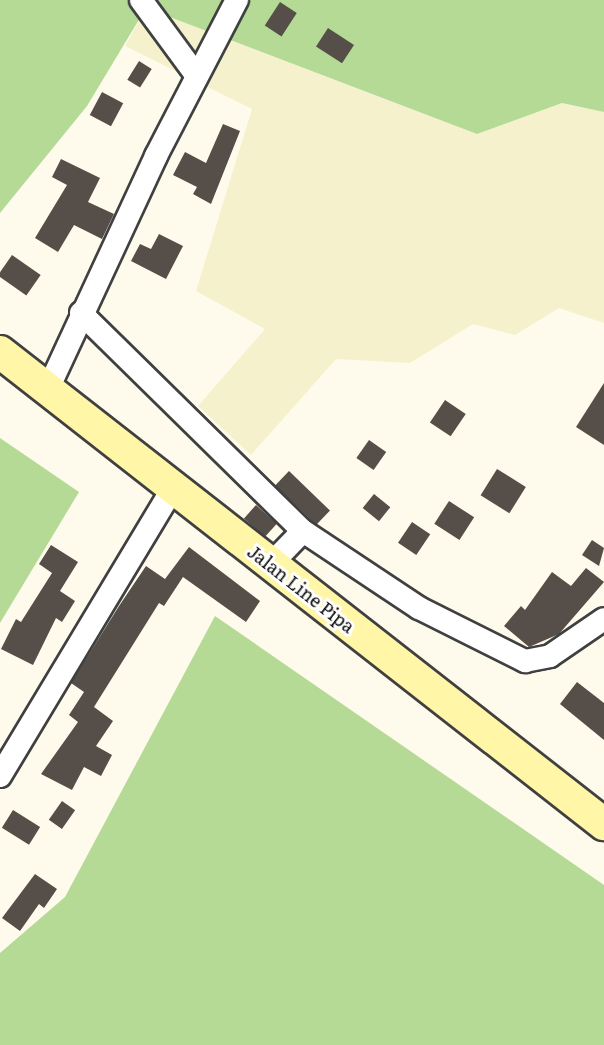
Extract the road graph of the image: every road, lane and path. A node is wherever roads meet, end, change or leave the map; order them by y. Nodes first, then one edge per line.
1 (141, 0) edge
2 (237, 0) edge
3 (196, 75) junction
4 (81, 313) junction
5 (0, 352) edge
6 (48, 389) junction
7 (173, 488) junction
8 (303, 531) junction
9 (270, 566) junction
10 (604, 619) edge
11 (0, 776) edge
12 (604, 824) edge

1 - 3 street
2 - 3 street
3 - 4 street
4 - 6 street
4 - 8 street
5 - 6 main road, Jalan Line Pipa
6 - 7 main road, Jalan Line Pipa
7 - 9 main road, Jalan Line Pipa
7 - 11 street
8 - 9 street
8 - 10 street
9 - 12 main road, Jalan Line Pipa

